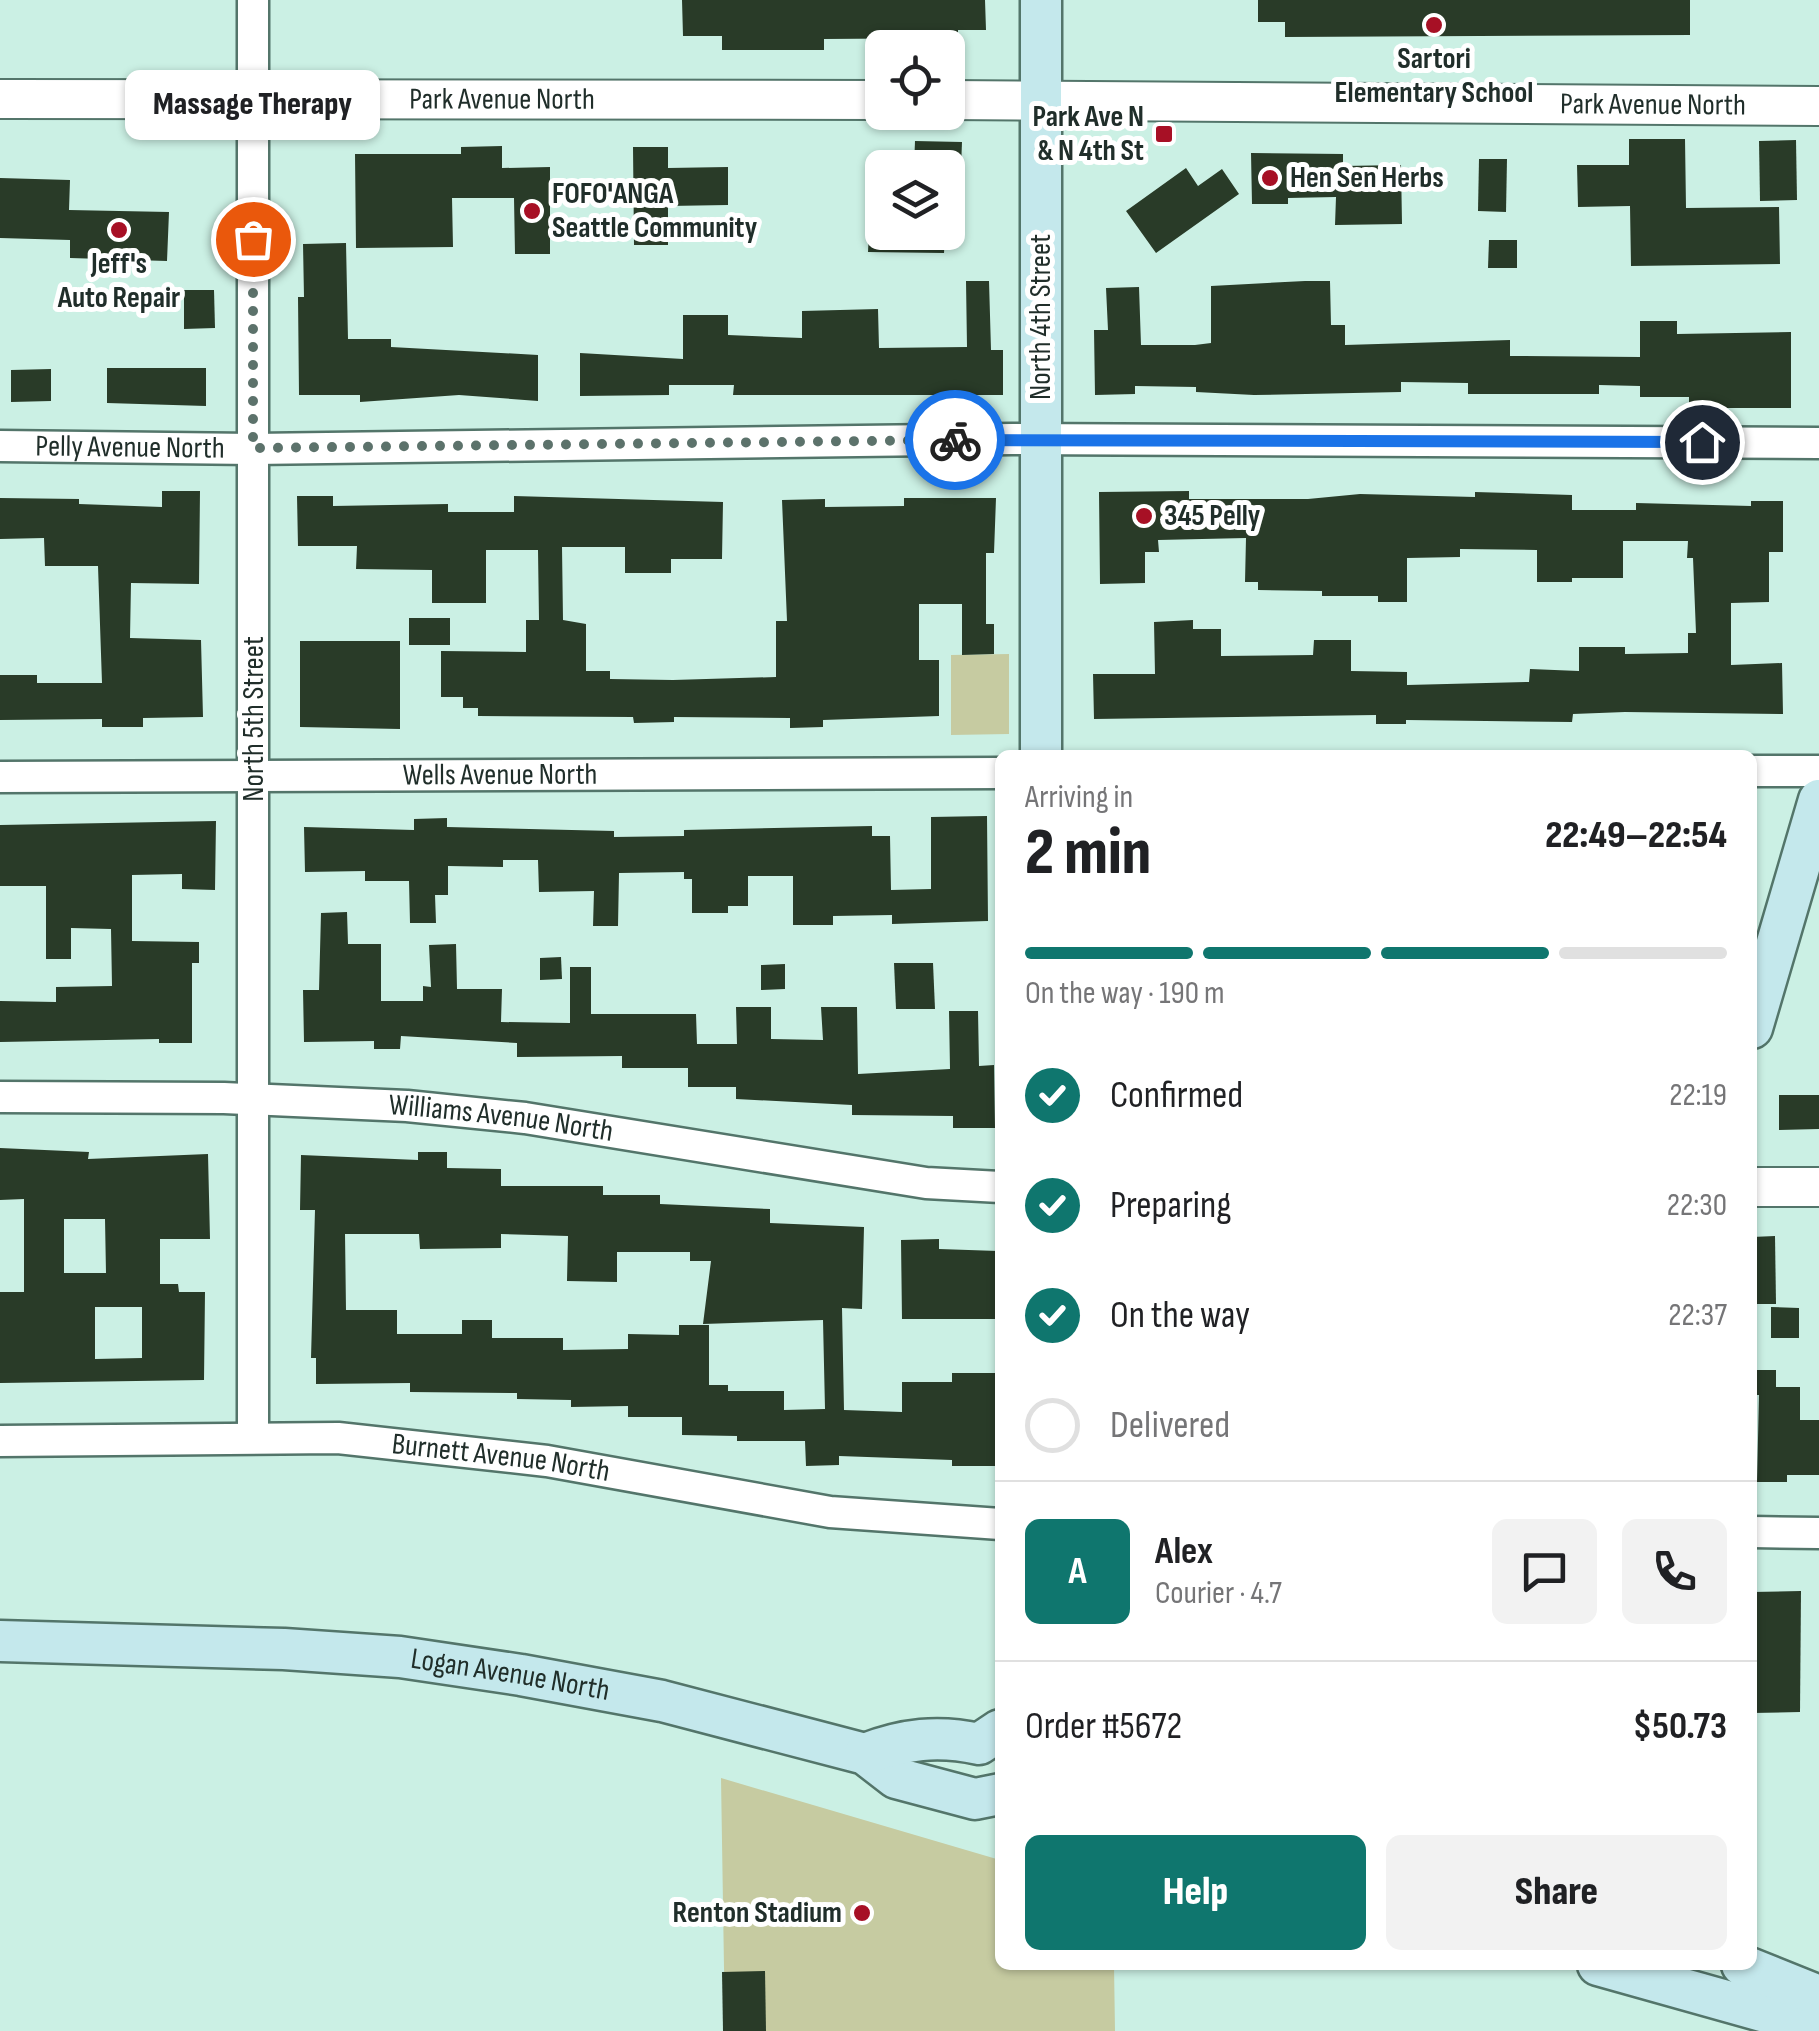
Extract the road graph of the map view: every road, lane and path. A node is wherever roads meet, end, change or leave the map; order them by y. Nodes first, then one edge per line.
1 (253, 0) edge
2 (1041, 0) edge
3 (0, 99) edge
4 (253, 99) junction
5 (865, 100) edge
6 (965, 100) edge
7 (1041, 101) junction
8 (1819, 106) edge
9 (1041, 439) junction
10 (1819, 443) edge
11 (0, 446) edge
12 (253, 448) junction
13 (1041, 750) edge
14 (1819, 771) edge
15 (1757, 772) edge
16 (995, 774) edge
17 (0, 777) edge
18 (254, 777) junction
19 (1819, 800) edge
20 (1757, 1011) edge
21 (0, 1096) edge
22 (256, 1100) junction
23 (1757, 1187) edge
24 (1819, 1187) edge
25 (995, 1188) edge
26 (253, 1438) junction
27 (0, 1440) edge
28 (995, 1524) edge
29 (1757, 1532) edge
30 (1819, 1533) edge
31 (0, 1642) edge
32 (995, 1733) edge
33 (883, 1747) junction
34 (995, 1776) edge
35 (995, 1795) edge
36 (1624, 1970) edge
37 (1754, 1970) edge
38 (1819, 1996) edge
39 (1819, 2027) edge

1 - 4 street, North 5th Street
2 - 7 main road, North 4th Street
3 - 4 street, Park Avenue North
4 - 5 street, Park Avenue North
4 - 12 street, North 5th Street
6 - 7 street, Park Avenue North
7 - 8 street, Park Avenue North
7 - 9 main road, North 4th Street
9 - 10 street, Pelly Avenue North
9 - 12 street, Pelly Avenue North
9 - 13 main road, North 4th Street
11 - 12 street, Pelly Avenue North
12 - 18 street, North 5th Street
14 - 15 street
16 - 18 street, Wells Avenue North
17 - 18 street, Wells Avenue North
18 - 22 street, North 5th Street
19 - 20 main road
21 - 22 street, Williams Avenue North
22 - 25 street, Williams Avenue North
22 - 26 street, North 5th Street
23 - 24 street
26 - 27 street, Burnett Avenue North
26 - 28 street, Burnett Avenue North
29 - 30 street
31 - 33 main road, Logan Avenue North
32 - 33 main road
33 - 34 main road, Logan Avenue North
33 - 35 main road, Logan Avenue North
36 - 39 main road
37 - 38 main road

